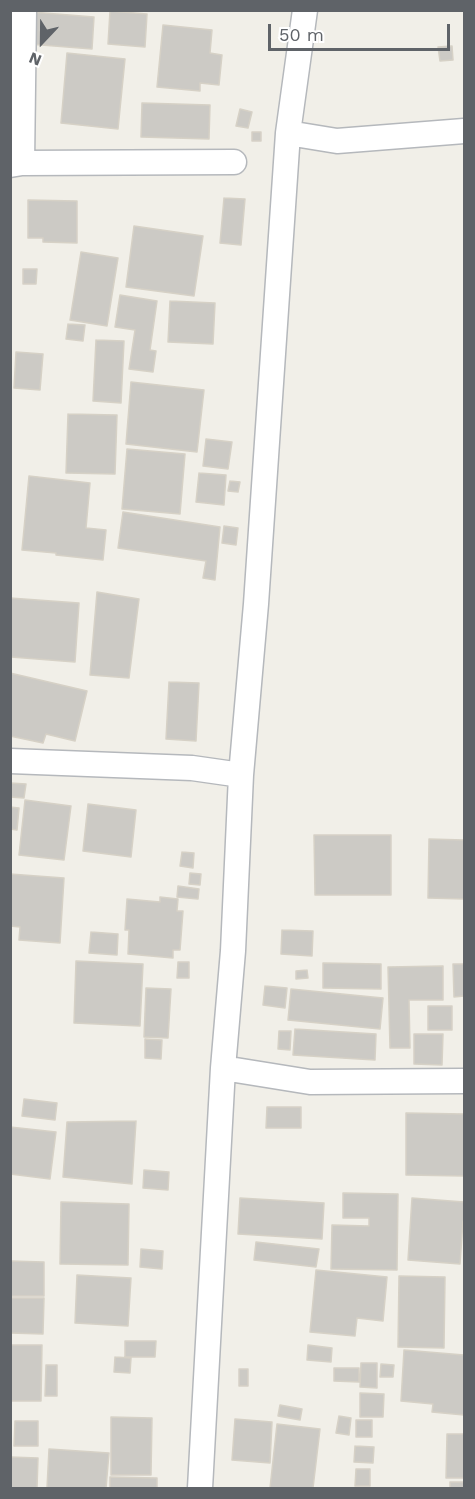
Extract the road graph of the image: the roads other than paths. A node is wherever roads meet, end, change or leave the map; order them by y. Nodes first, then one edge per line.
1 (24, 10) edge
2 (305, 10) edge
3 (465, 131) edge
4 (288, 133) junction
5 (234, 162) dead end
6 (16, 164) edge
7 (10, 760) edge
8 (241, 775) junction
9 (224, 1068) junction
10 (465, 1081) edge
11 (200, 1488) edge

1 - 6 street
2 - 4 street
3 - 4 street
4 - 8 street
5 - 6 street
7 - 8 street
8 - 9 street
9 - 10 street
9 - 11 street

